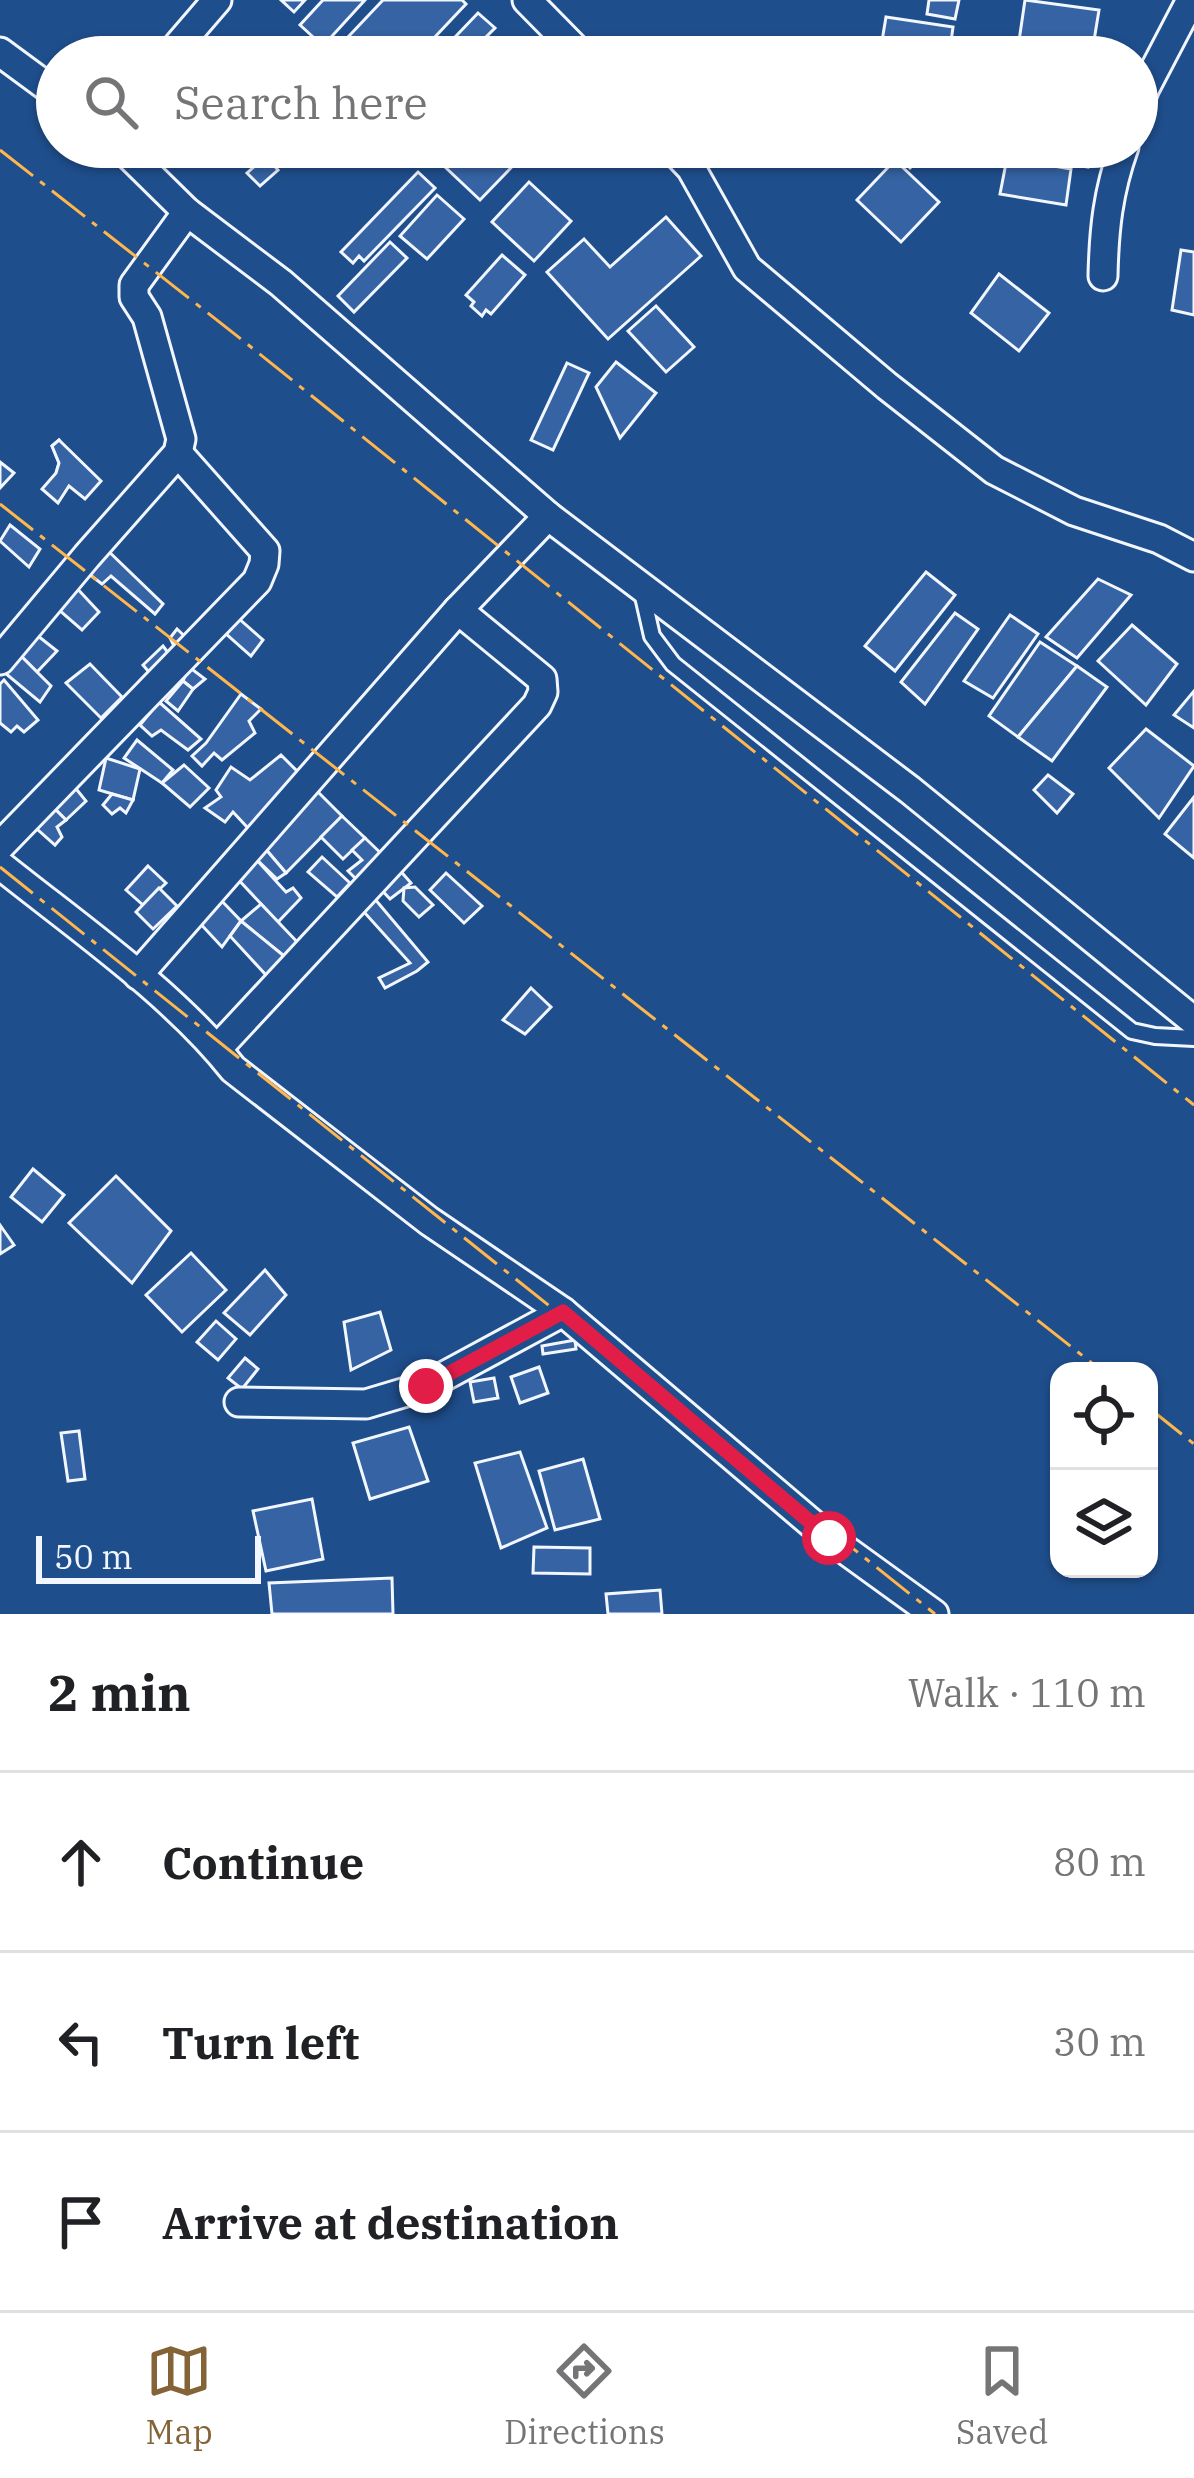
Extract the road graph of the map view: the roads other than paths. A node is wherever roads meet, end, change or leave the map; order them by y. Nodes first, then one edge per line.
1 (217, 0) edge
2 (527, 0) edge
3 (1191, 0) edge
4 (186, 36) edge
5 (562, 36) edge
6 (0, 52) edge
7 (1158, 62) edge
8 (36, 79) edge
9 (142, 168) edge
10 (691, 168) edge
11 (1117, 168) edge
12 (187, 212) junction
13 (1103, 276) dead end
14 (178, 454) junction
15 (548, 516) junction
16 (1194, 557) edge
17 (641, 586) junction
18 (458, 610) junction
19 (0, 660) edge
20 (0, 845) edge
21 (0, 865) edge
22 (138, 975) junction
23 (1194, 1021) edge
24 (1194, 1038) edge
25 (218, 1048) junction
26 (563, 1312) junction
27 (239, 1402) dead end
28 (934, 1614) edge

1 - 4 street
2 - 5 street
3 - 7 street
6 - 8 street
9 - 12 street
10 - 16 street
11 - 13 street
12 - 14 street
12 - 15 street
14 - 19 street
14 - 20 street
15 - 17 street
15 - 18 street
17 - 23 street
17 - 24 lane
18 - 22 street
18 - 25 street
21 - 22 street
22 - 25 street
25 - 26 street
26 - 27 street
26 - 28 street

